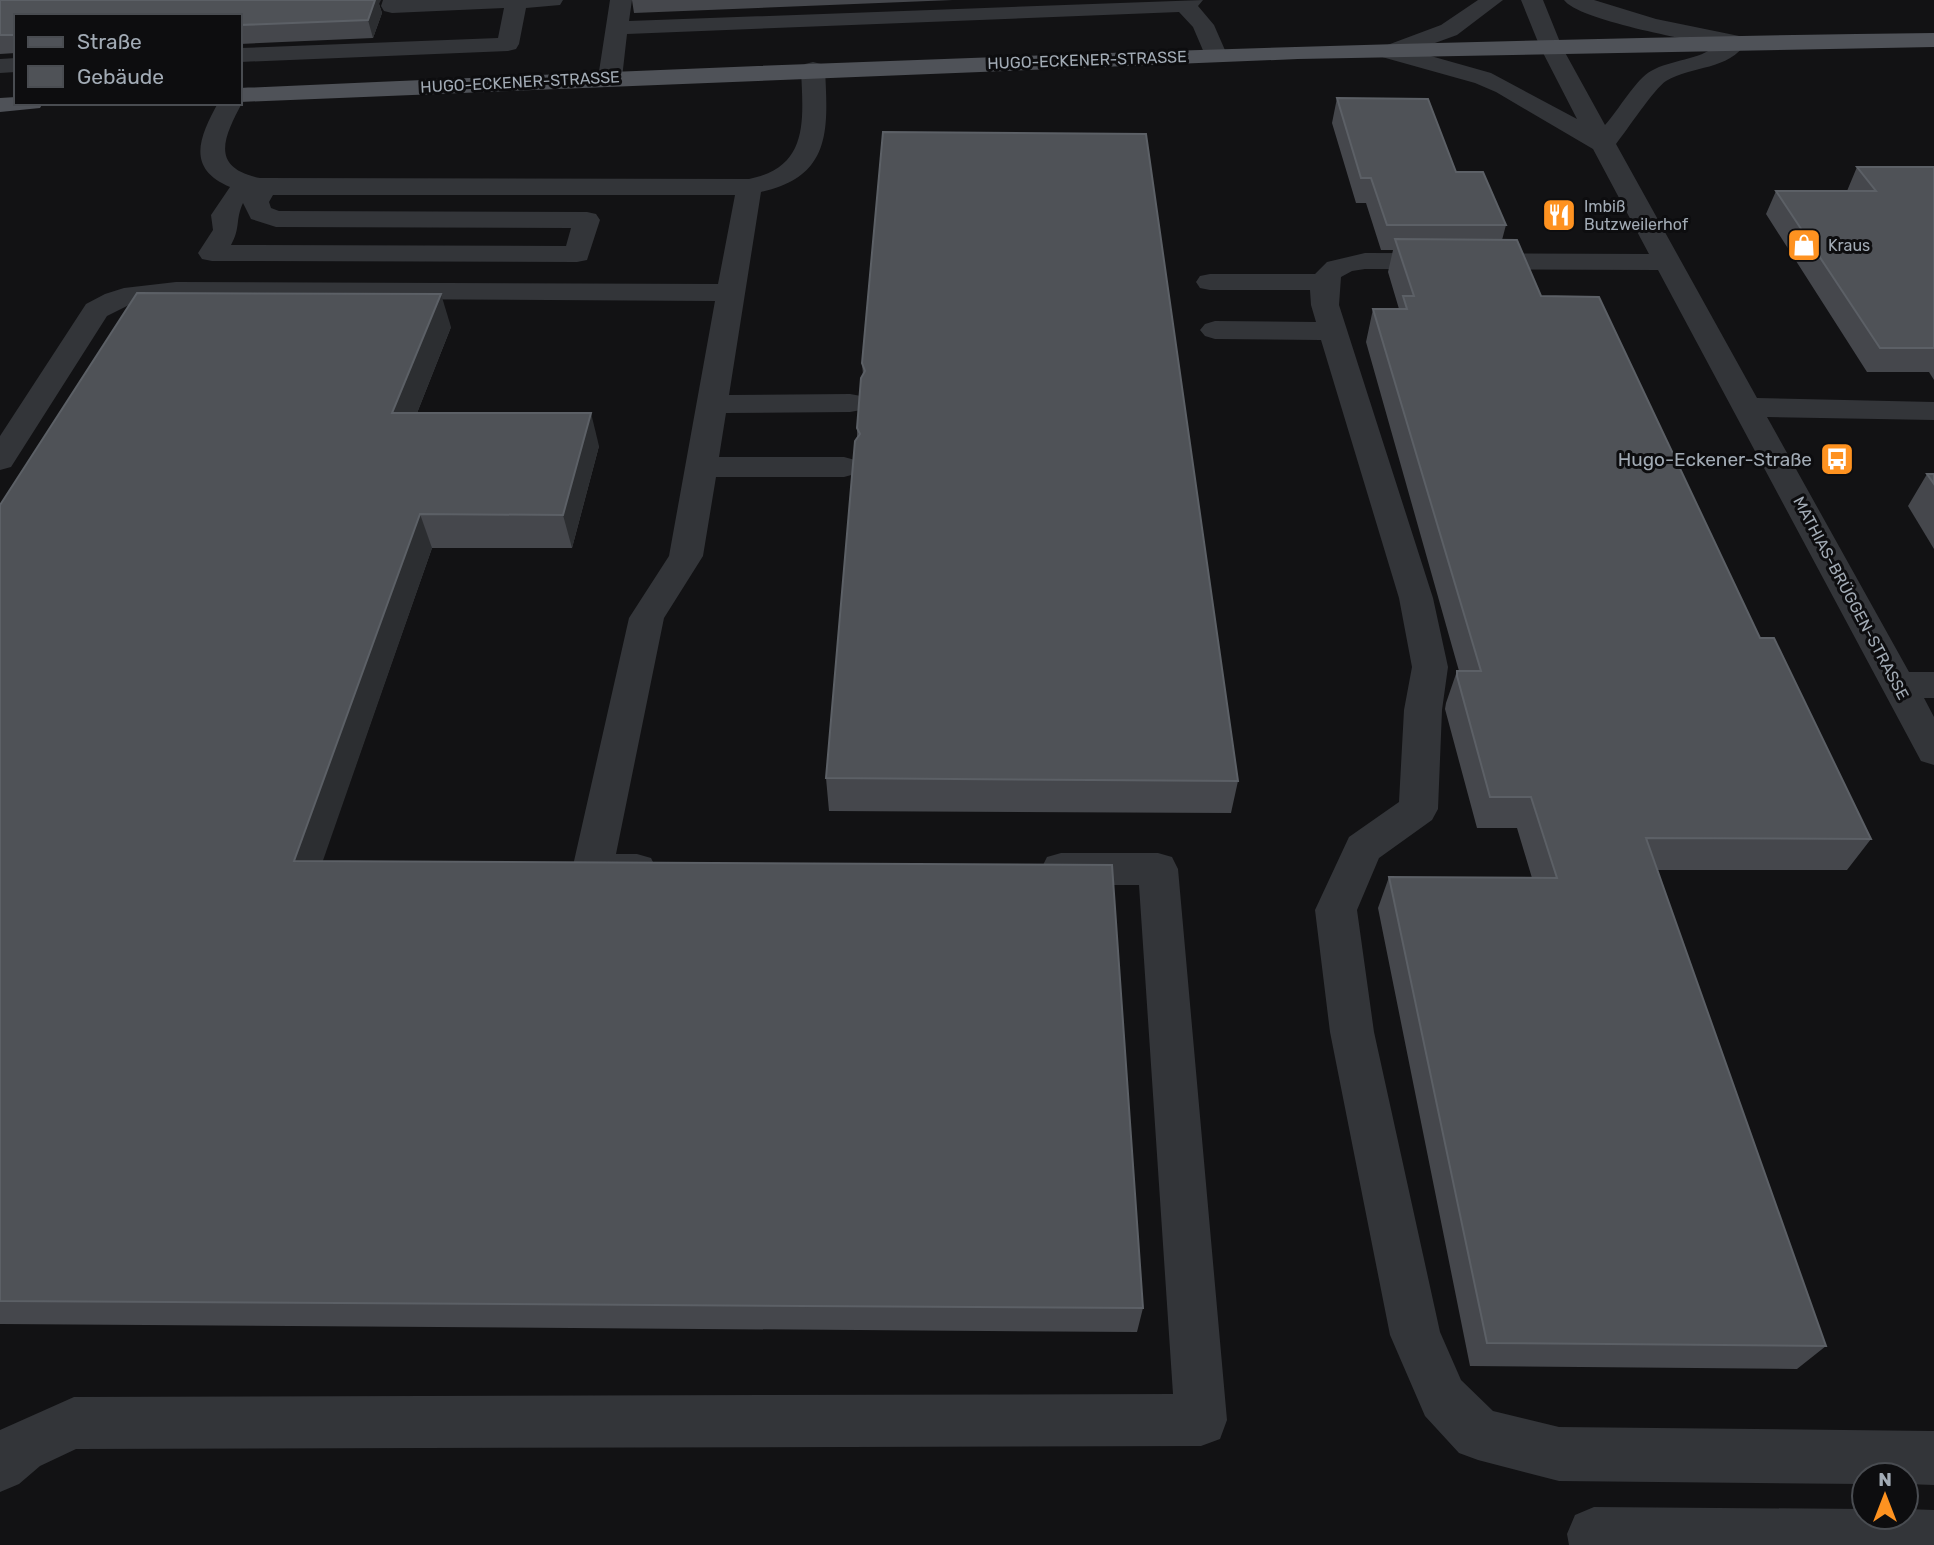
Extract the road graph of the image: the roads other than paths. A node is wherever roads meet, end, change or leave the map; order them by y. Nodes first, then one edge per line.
1 (394, 0) edge
2 (552, 0) edge
3 (621, 0) edge
4 (1492, 0) edge
5 (1532, 0) edge
6 (1575, 0) edge
7 (516, 2) junction
8 (1189, 2) edge
9 (618, 28) junction
10 (1934, 40) edge
11 (1736, 42) junction
12 (1551, 47) junction
13 (1390, 52) junction
14 (242, 55) edge
15 (1216, 57) junction
16 (813, 69) junction
17 (610, 78) junction
18 (242, 94) edge
19 (229, 105) edge
20 (1602, 144) junction
21 (254, 186) junction
22 (750, 187) junction
23 (1668, 262) junction
24 (1210, 282) dead end
25 (1324, 282) junction
26 (731, 293) junction
27 (1215, 330) dead end
28 (1333, 331) junction
29 (850, 403) dead end
30 (712, 404) junction
31 (1748, 407) junction
32 (1934, 411) edge
33 (0, 460) edge
34 (701, 467) junction
35 (844, 467) dead end
36 (1898, 685) junction
37 (1934, 685) edge
38 (1934, 751) edge
39 (1020, 869) edge
40 (675, 870) edge
41 (1934, 1458) edge
42 (0, 1465) edge
43 (1934, 1537) edge
44 (1597, 1545) edge

1 - 7 street
2 - 7 street
3 - 9 street
4 - 13 street
5 - 12 street, MATHIAS-BRÜGGEN-STRASSE
6 - 11 street
7 - 14 street
8 - 9 street
8 - 15 street
9 - 17 street
10 - 11 main road, HUGO-ECKENER-STRASSE
11 - 12 main road, HUGO-ECKENER-STRASSE
11 - 20 street
12 - 13 main road, HUGO-ECKENER-STRASSE
12 - 20 street, MATHIAS-BRÜGGEN-STRASSE
13 - 15 main road, HUGO-ECKENER-STRASSE
13 - 20 street
15 - 16 main road, HUGO-ECKENER-STRASSE
16 - 17 main road, HUGO-ECKENER-STRASSE
16 - 22 street
17 - 18 main road, HUGO-ECKENER-STRASSE
19 - 21 street
20 - 23 street, MATHIAS-BRÜGGEN-STRASSE
21 - 21 street
21 - 22 street
22 - 26 street
23 - 25 street
23 - 31 street, MATHIAS-BRÜGGEN-STRASSE
24 - 25 street
25 - 28 street
26 - 30 street
26 - 33 street
27 - 28 street
28 - 41 street
29 - 30 street
30 - 34 street
31 - 32 street
31 - 36 street, MATHIAS-BRÜGGEN-STRASSE
34 - 35 street
34 - 40 street
36 - 37 street
36 - 38 street, MATHIAS-BRÜGGEN-STRASSE
39 - 42 street
43 - 44 street

